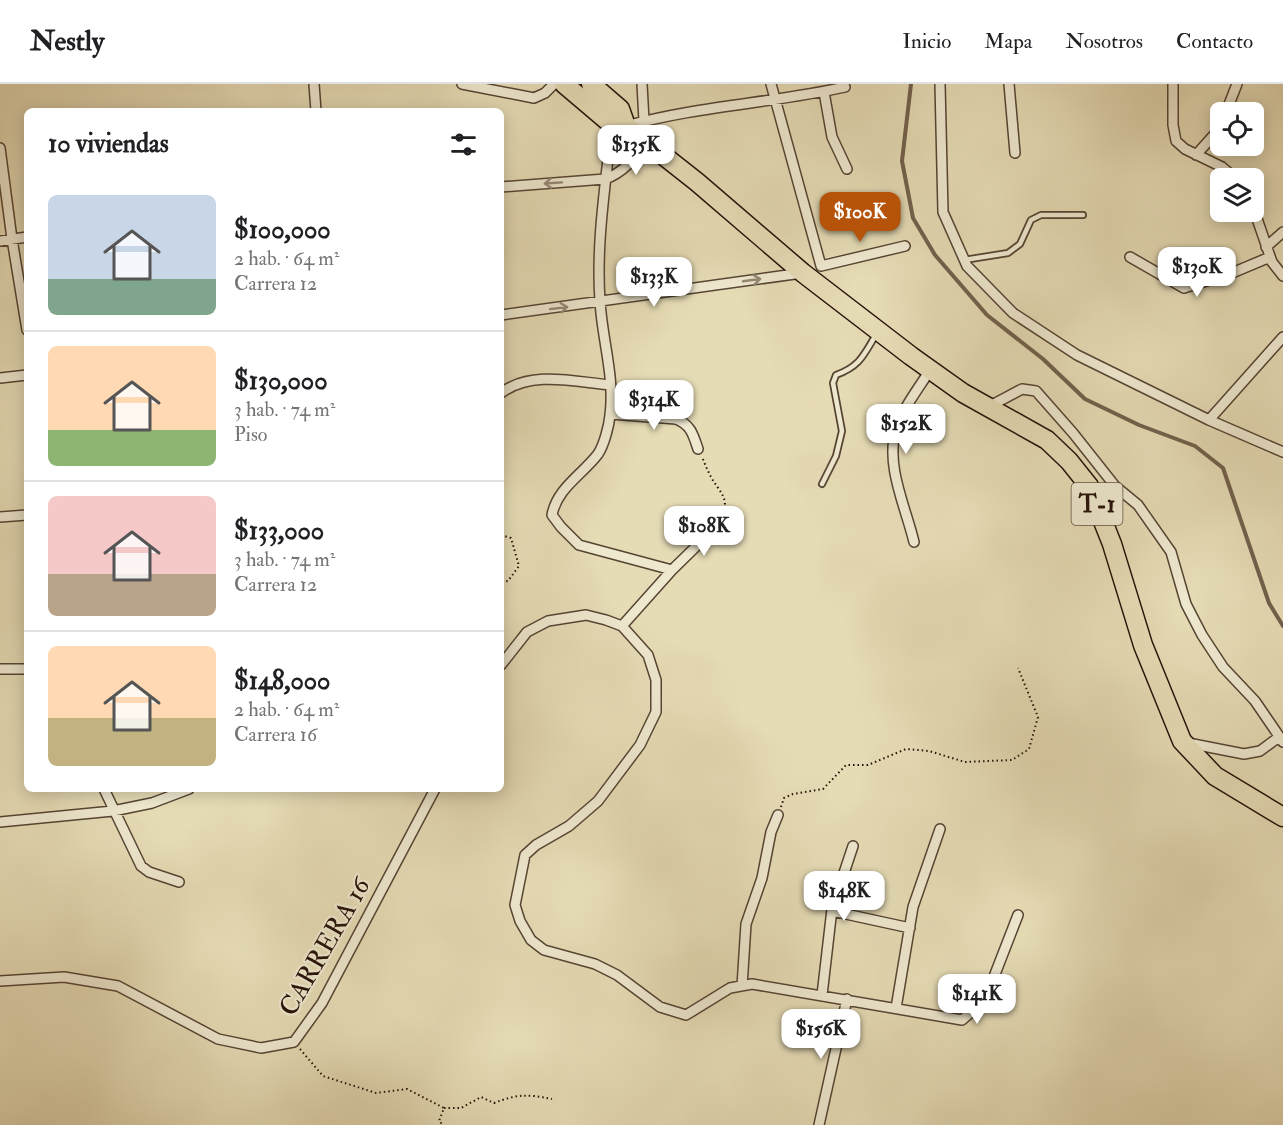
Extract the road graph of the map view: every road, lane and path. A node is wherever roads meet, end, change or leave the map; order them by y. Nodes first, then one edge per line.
1 (314, 84) edge
2 (462, 84) edge
3 (554, 84) edge
4 (564, 84) edge
5 (591, 84) edge
6 (642, 84) edge
7 (771, 84) edge
8 (939, 84) edge
9 (1009, 84) edge
10 (1173, 84) edge
11 (1237, 84) edge
12 (845, 87) dead end
13 (824, 92) junction
14 (776, 100) junction
15 (1230, 102) edge
16 (316, 108) edge
17 (644, 122) junction
18 (618, 125) junction
19 (1210, 139) edge
20 (646, 143) junction
21 (0, 148) edge
22 (1015, 153) dead end
23 (1196, 155) junction
24 (1223, 168) edge
25 (847, 169) dead end
26 (605, 179) junction
27 (504, 188) edge
28 (1083, 215) dead end
29 (1258, 222) edge
30 (1283, 232) edge
31 (24, 237) edge
32 (12, 239) junction
33 (0, 241) edge
34 (905, 246) dead end
35 (1268, 252) junction
36 (1130, 257) dead end
37 (964, 260) junction
38 (811, 273) junction
39 (1283, 276) edge
40 (600, 302) junction
41 (24, 312) edge
42 (504, 315) edge
43 (878, 331) junction
44 (1283, 338) edge
45 (930, 370) junction
46 (24, 375) edge
47 (0, 378) edge
48 (610, 385) junction
49 (504, 391) edge
50 (990, 406) junction
51 (610, 414) junction
52 (1209, 420) junction
53 (698, 449) joint
54 (1283, 452) edge
55 (822, 484) dead end
56 (24, 514) edge
57 (0, 517) edge
58 (717, 526) joint
59 (504, 536) edge
60 (914, 542) dead end
61 (672, 570) junction
62 (504, 582) edge
63 (622, 626) junction
64 (504, 661) edge
65 (1018, 668) dead end
66 (0, 669) edge
67 (24, 669) edge
68 (1281, 740) edge
69 (1182, 741) junction
70 (105, 792) edge
71 (181, 792) edge
72 (433, 792) edge
73 (113, 811) junction
74 (778, 815) joint
75 (1283, 816) edge
76 (0, 822) edge
77 (940, 829) dead end
78 (853, 846) dead end
79 (179, 882) dead end
80 (832, 911) junction
81 (1018, 915) dead end
82 (910, 928) junction
83 (0, 981) edge
84 (742, 986) junction
85 (822, 995) junction
86 (847, 999) junction
87 (896, 1008) junction
88 (294, 1042) junction
89 (552, 1100) dead end
90 (444, 1108) junction
91 (443, 1125) edge
92 (819, 1125) edge

1 - 16 street
2 - 3 street
4 - 18 highway, T-1
5 - 18 highway, T-1
6 - 17 street
7 - 14 street
8 - 37 street
9 - 22 street
10 - 23 street
11 - 15 street
12 - 13 street
13 - 14 street
13 - 25 street
14 - 17 street
14 - 38 street
17 - 18 street
18 - 20 highway, T-1
18 - 26 street
19 - 23 street
20 - 26 street
20 - 38 highway, T-1
21 - 32 street
23 - 24 street
26 -> 27 street
26 - 40 street
28 - 37 lane
29 - 35 street
30 - 35 street
31 - 32 street
32 - 33 street
32 - 41 street
34 - 38 street
35 - 36 street
35 - 39 street
37 - 52 street
40 -> 38 street
38 - 43 highway, T-1
42 -> 40 street
40 - 48 street
43 - 45 highway, T-1
43 - 55 lane
44 - 52 street
45 - 50 highway, T-1
45 - 60 street
46 - 47 street
48 - 49 street
48 - 51 street
50 - 68 street
50 - 69 highway, T-1
51 - 53 street
51 - 61 street
52 - 54 street
53 - 58 path
56 - 57 street
58 - 61 street
59 - 62 path
61 - 63 street
63 - 64 street
63 - 84 street
65 - 74 path
66 - 67 street
68 - 69 street
69 - 75 highway, T-1
70 - 73 street
71 - 73 street
72 - 88 street, CARRERA 16
73 - 76 street
73 - 79 street
74 - 84 street
77 - 82 street
78 - 80 street
80 - 82 street
80 - 85 street
81 - 87 street
82 - 87 street
83 - 88 street, CARRERA 16
84 - 85 street
85 - 86 street
86 - 87 street
86 - 92 street
88 - 90 path
89 - 90 path
90 - 91 path

